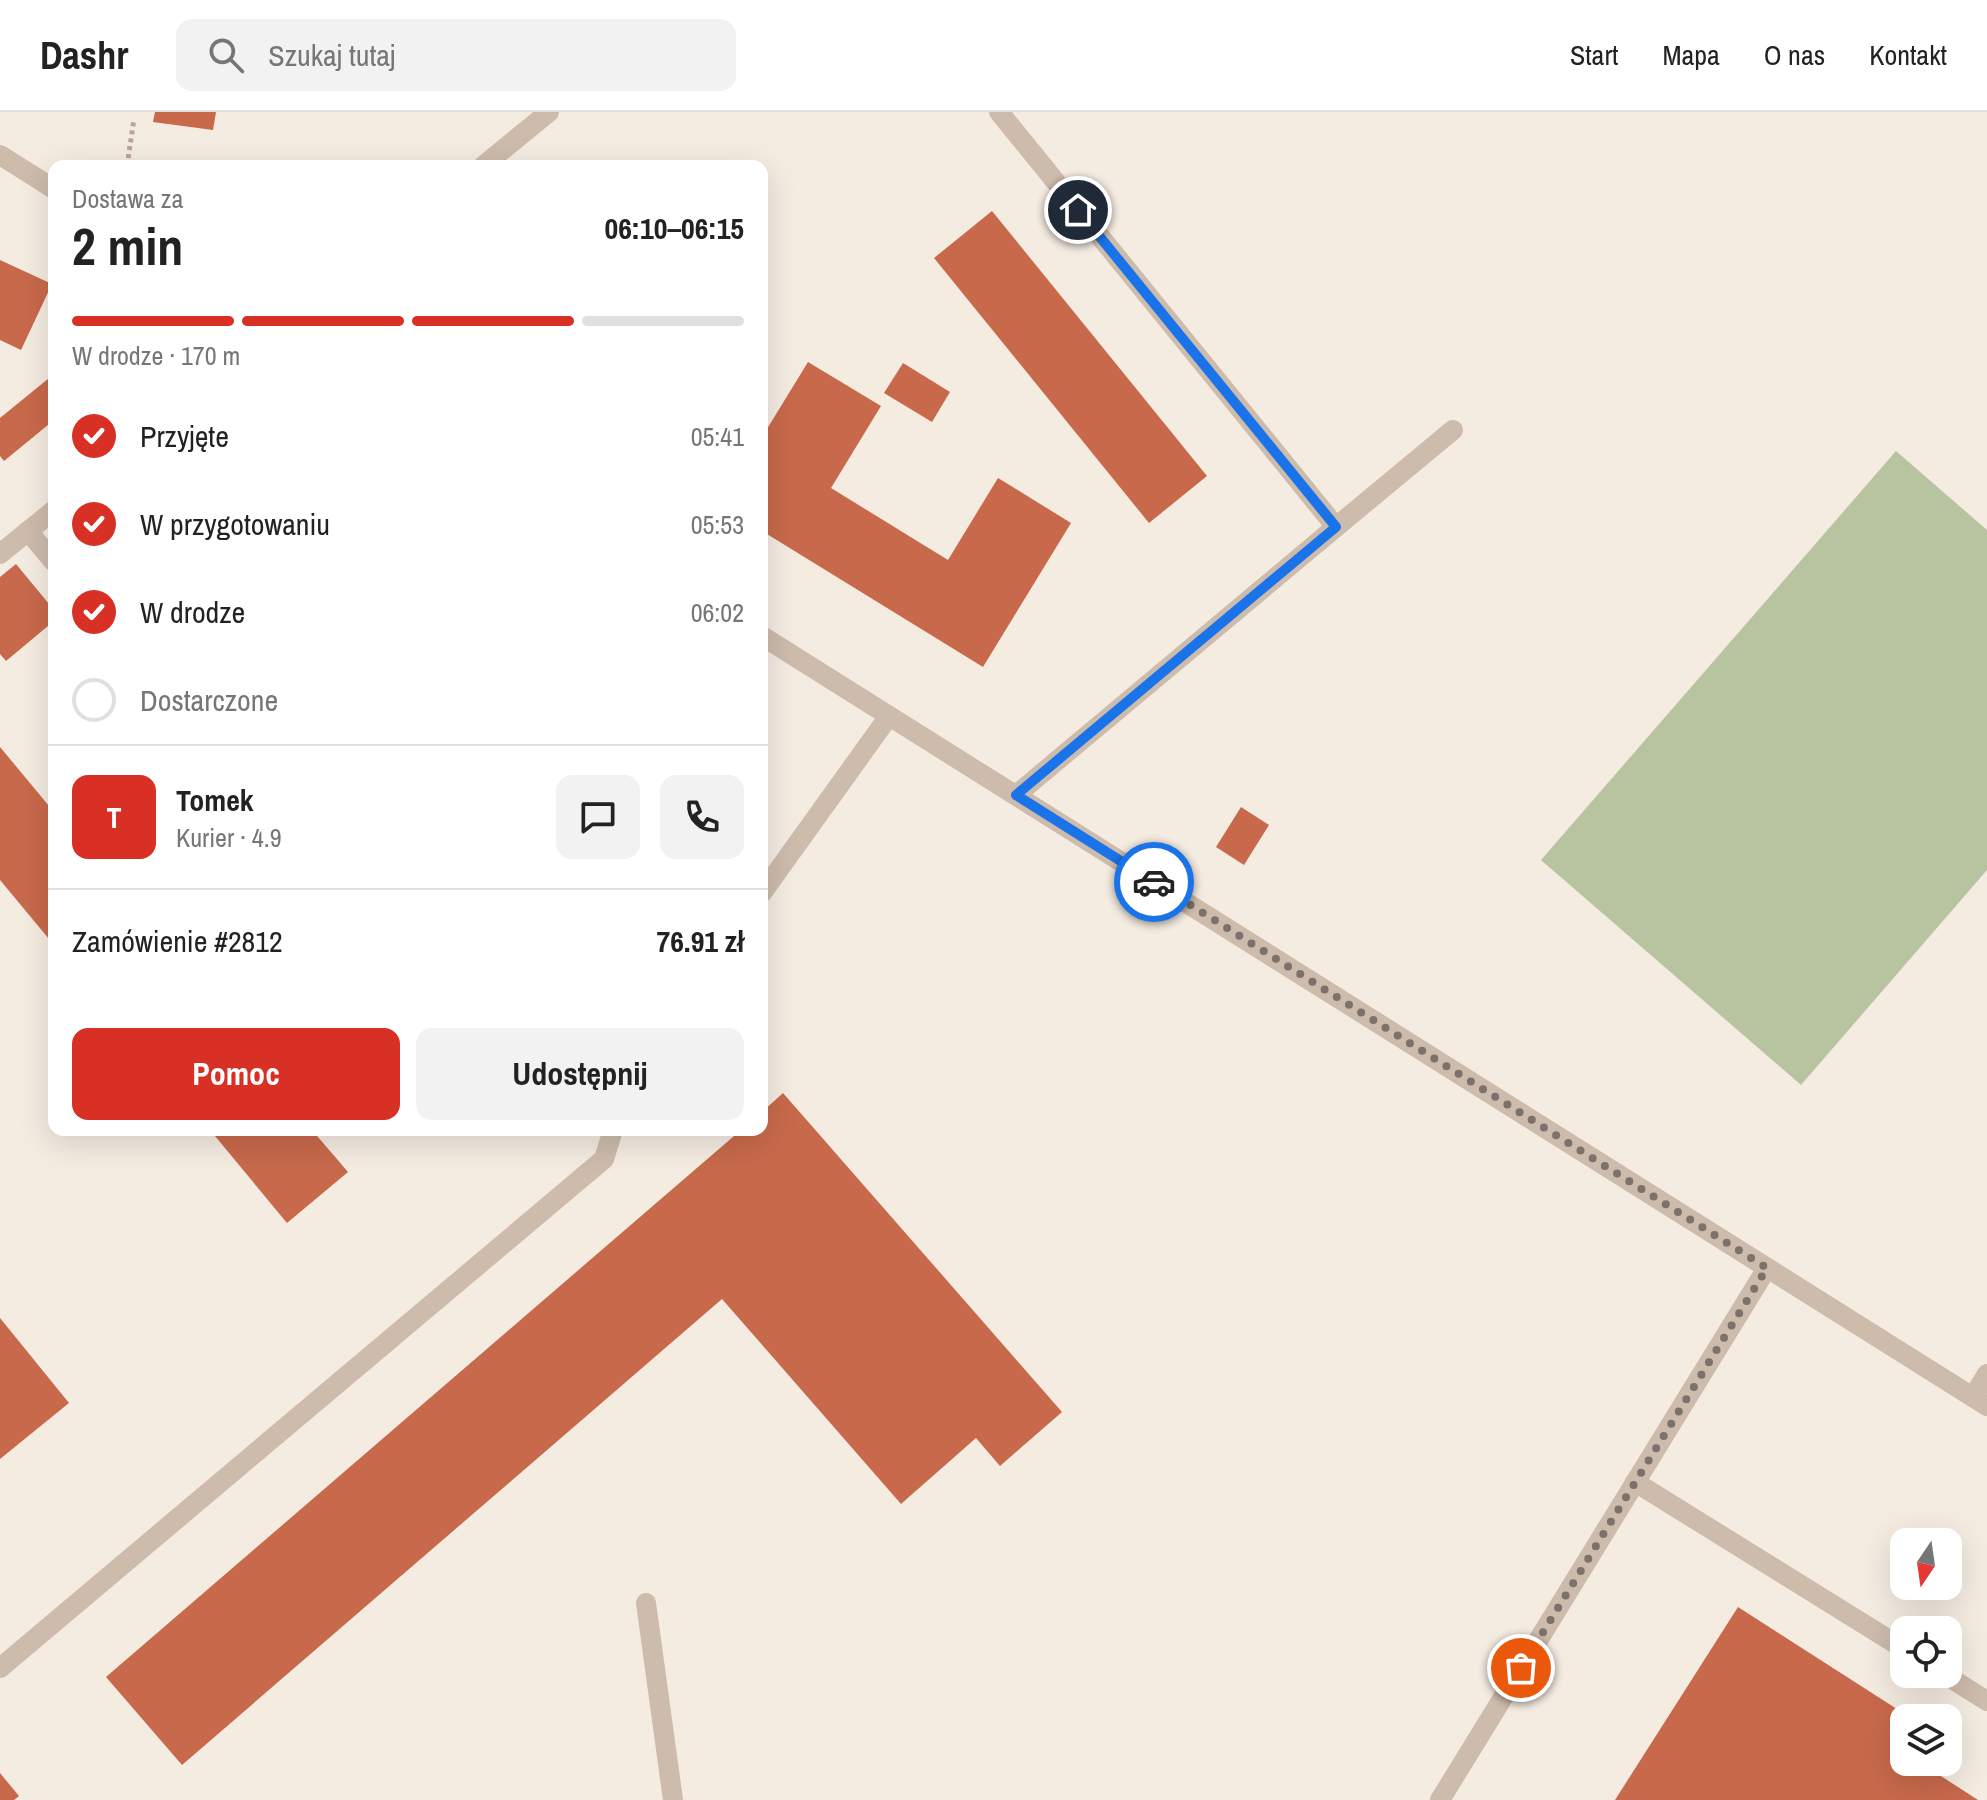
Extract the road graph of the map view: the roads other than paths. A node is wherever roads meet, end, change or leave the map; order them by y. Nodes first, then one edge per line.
1 (549, 112) edge
2 (999, 112) edge
3 (0, 155) edge
4 (490, 160) edge
5 (48, 185) edge
6 (1453, 430) dead end
7 (48, 515) edge
8 (1336, 527) junction
9 (28, 531) junction
10 (0, 554) edge
11 (48, 555) edge
12 (768, 640) edge
13 (889, 716) junction
14 (1016, 795) junction
15 (768, 885) edge
16 (611, 1136) edge
17 (1767, 1268) junction
18 (1987, 1374) edge
19 (1980, 1402) edge
20 (1635, 1482) junction
21 (646, 1603) dead end
22 (1890, 1640) edge
23 (0, 1668) edge
24 (1962, 1685) edge
25 (1987, 1701) edge
26 (673, 1800) edge
27 (1440, 1800) edge

1 - 4 street
2 - 8 street
3 - 5 street
6 - 8 street
7 - 9 street
8 - 14 street
9 - 10 street
9 - 11 street
12 - 13 street
13 - 14 street
13 - 15 street
14 - 17 street
16 - 23 street
17 - 19 street
17 - 20 street
18 - 19 street
20 - 22 street
20 - 27 street
21 - 26 street
24 - 25 street

